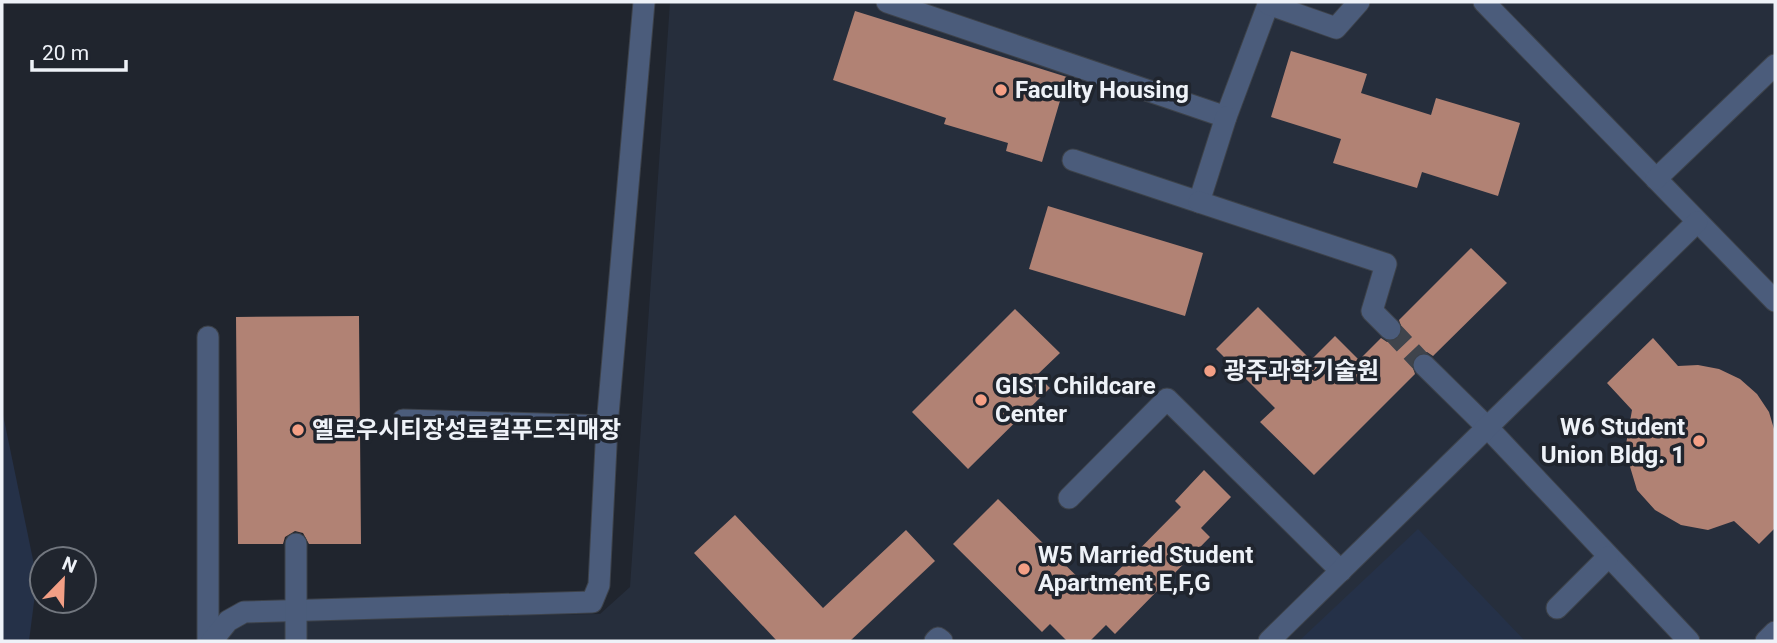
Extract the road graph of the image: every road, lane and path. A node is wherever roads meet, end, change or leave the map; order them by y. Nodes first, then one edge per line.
1 (644, 2) edge
2 (887, 2) edge
3 (1359, 2) edge
4 (1484, 2) edge
5 (1269, 3) edge
6 (1775, 65) edge
7 (1226, 117) junction
8 (1073, 160) dead end
9 (1656, 179) junction
10 (1199, 202) junction
11 (1696, 222) junction
12 (1775, 301) edge
13 (1390, 329) tunnel mouth
14 (208, 337) dead end
15 (1424, 365) tunnel mouth
16 (403, 420) dead end
17 (607, 426) junction
18 (1488, 428) junction
19 (1069, 498) dead end
20 (296, 544) dead end
21 (1608, 556) junction
22 (1341, 571) junction
23 (1557, 608) dead end
24 (296, 611) junction
25 (210, 641) edge
26 (296, 641) edge
27 (935, 641) edge
28 (942, 641) edge
29 (1269, 641) edge
30 (1689, 641) edge

1 - 17 street
2 - 7 street
3 - 5 street
4 - 9 street
5 - 7 street
6 - 9 street
7 - 10 street
8 - 10 street
9 - 11 street
10 - 13 street
11 - 12 street
11 - 18 street
14 - 25 street
15 - 18 street
16 - 17 street
17 - 24 street
18 - 21 street
18 - 22 street
19 - 22 street
20 - 24 street
21 - 23 street
21 - 30 street
22 - 29 street
24 - 25 street
24 - 26 street
27 - 28 street

